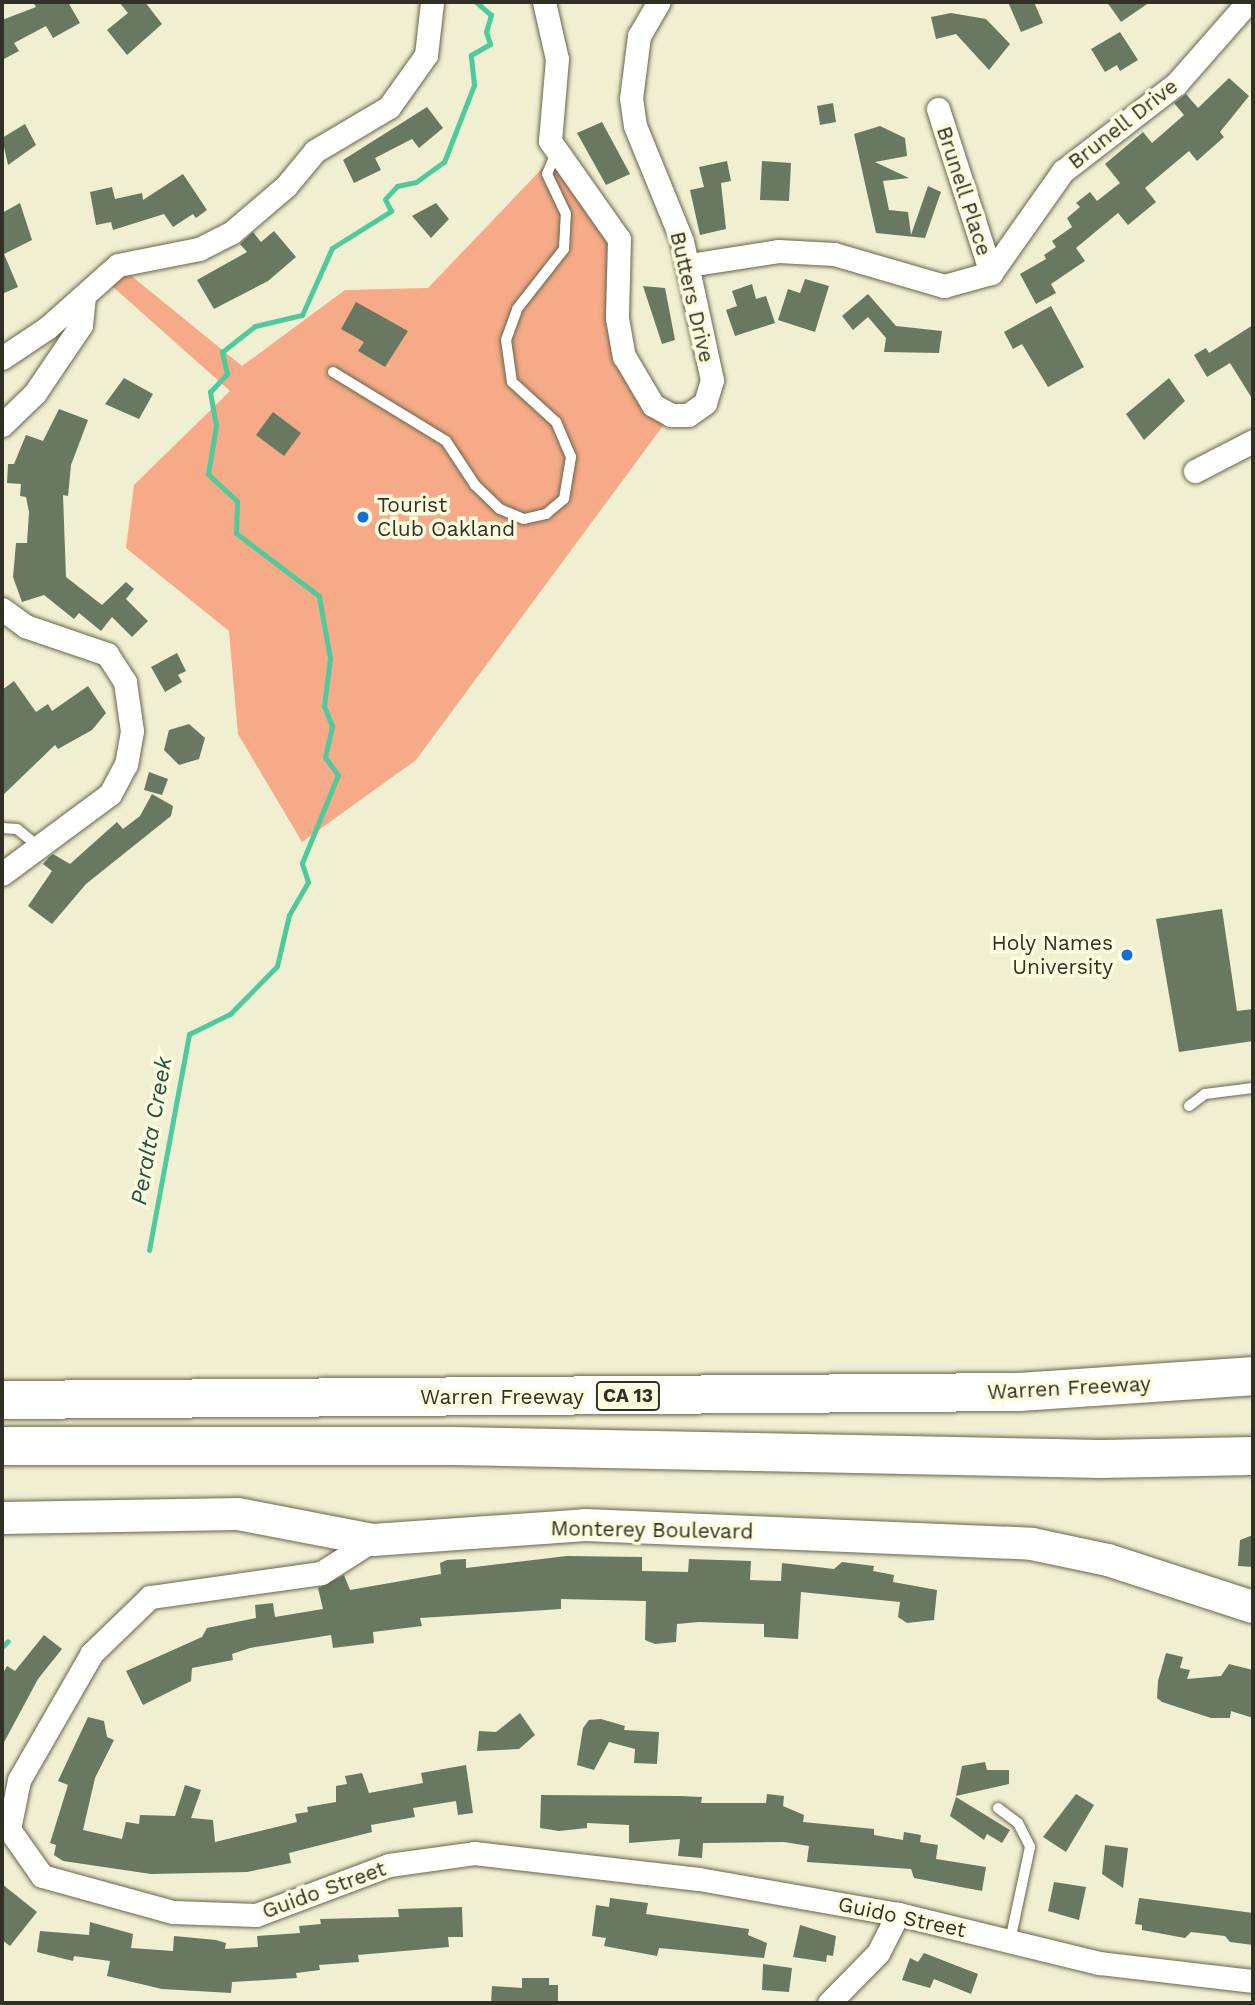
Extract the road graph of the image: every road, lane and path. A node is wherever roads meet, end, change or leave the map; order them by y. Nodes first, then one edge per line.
1 (432, 2) edge
2 (544, 2) edge
3 (659, 2) edge
4 (1248, 2) edge
5 (938, 109) dead end
6 (555, 155) junction
7 (689, 265) junction
8 (991, 273) junction
9 (84, 296) junction
10 (2, 358) edge
11 (333, 372) dead end
12 (2, 425) edge
13 (1253, 441) edge
14 (1195, 471) dead end
15 (2, 610) edge
16 (2, 828) edge
17 (39, 847) junction
18 (2, 874) edge
19 (1253, 1088) edge
20 (1189, 1106) dead end
21 (1253, 1376) edge
22 (2, 1400) edge
23 (2, 1446) edge
24 (1253, 1456) edge
25 (2, 1518) edge
26 (373, 1539) junction
27 (1253, 1607) edge
28 (999, 1808) dead end
29 (898, 1913) junction
30 (1010, 1941) junction
31 (1253, 1982) edge
32 (829, 2003) edge

1 - 9 street
2 - 6 street
3 - 7 street, Butters Drive
4 - 8 street, Brunell Drive
5 - 8 street, Brunell Place
6 - 7 street, Butters Drive
6 - 11 lane
7 - 8 street
9 - 10 street
9 - 12 street
13 - 14 street
15 - 17 street
16 - 17 lane
17 - 18 street
19 - 20 lane
21 - 22 highway, Warren Freeway / CA 13
23 - 24 highway
25 - 26 street, Monterey Boulevard
26 - 27 street, Monterey Boulevard
26 - 29 street, Guido Street
28 - 30 lane
29 - 30 street, Guido Street
29 - 32 street
30 - 31 street, Guido Street

